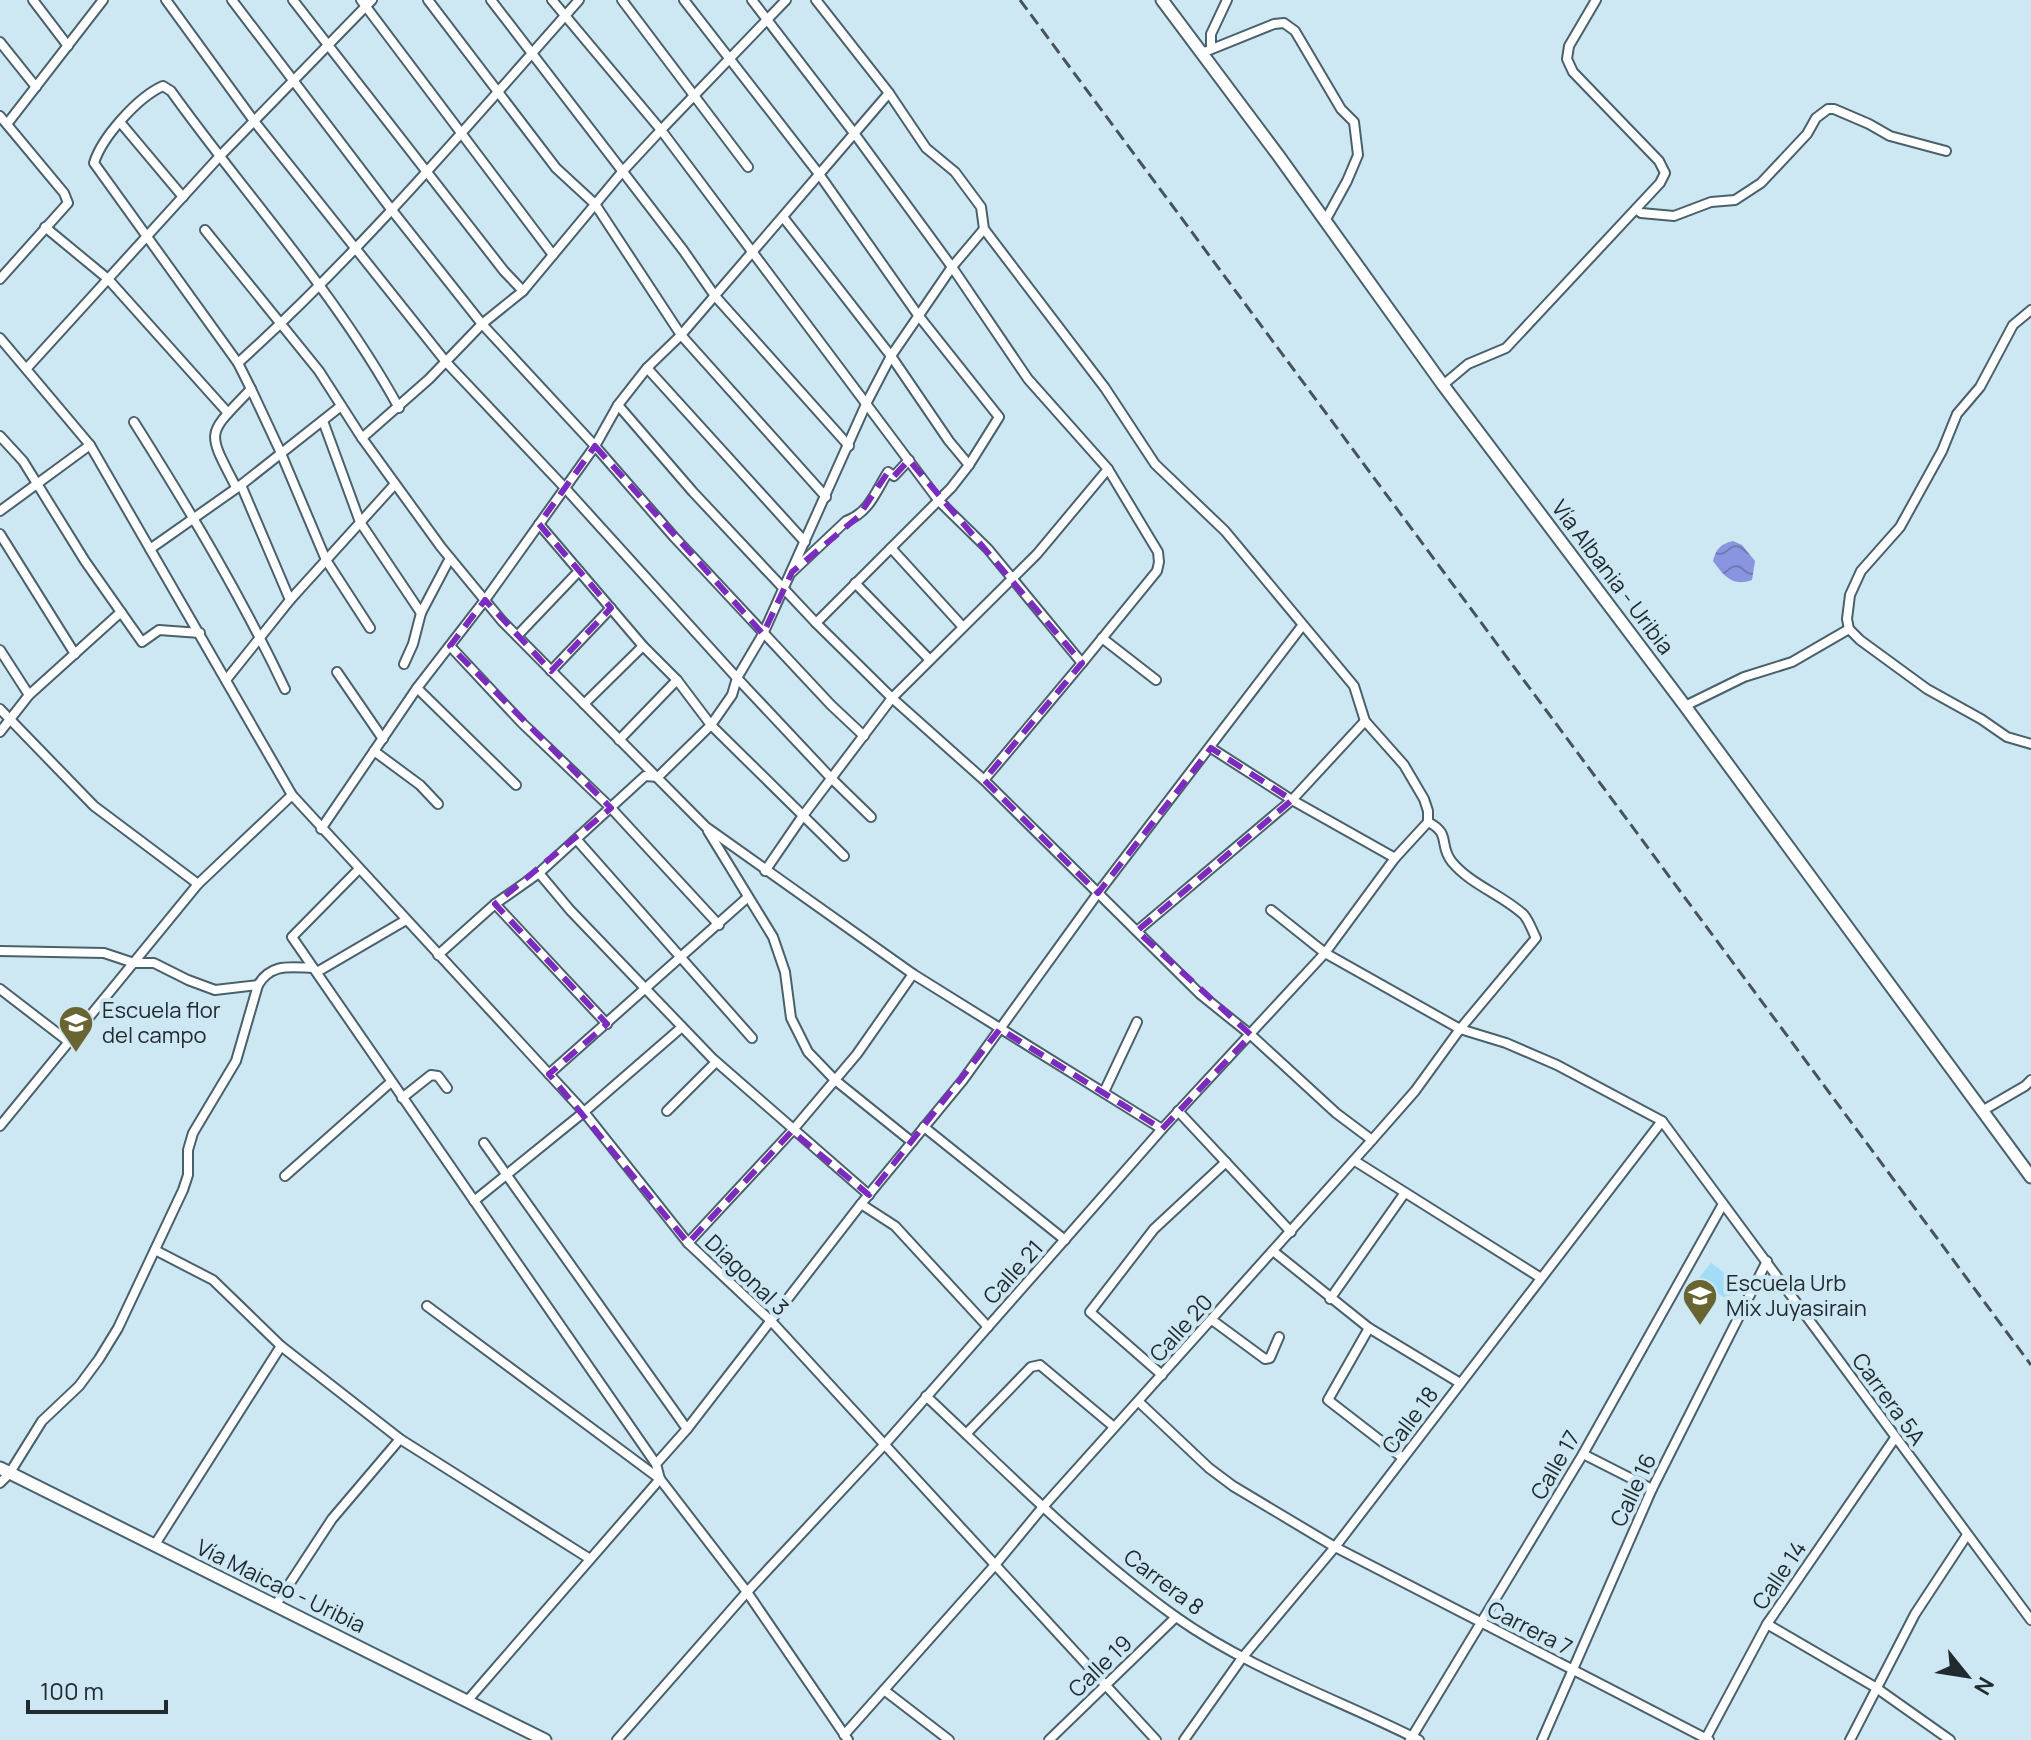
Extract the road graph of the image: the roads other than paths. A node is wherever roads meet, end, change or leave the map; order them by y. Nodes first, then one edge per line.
1 (33, 0) edge
2 (166, 0) edge
3 (181, 0) edge
4 (232, 0) edge
5 (293, 0) edge
6 (428, 0) edge
7 (491, 0) edge
8 (552, 0) edge
9 (579, 0) edge
10 (622, 0) edge
11 (684, 0) edge
12 (752, 0) edge
13 (786, 0) edge
14 (816, 0) edge
15 (1162, 0) edge
16 (1227, 0) edge
17 (1596, 0) edge
18 (101, 1) edge
19 (366, 2) edge
20 (173, 10) junction
21 (564, 17) junction
22 (767, 20) junction
23 (0, 42) edge
24 (68, 46) junction
25 (327, 46) junction
26 (1206, 50) junction
27 (530, 54) junction
28 (730, 59) junction
29 (293, 81) junction
30 (36, 87) junction
31 (498, 90) junction
32 (889, 93) junction
33 (694, 96) junction
34 (0, 116) edge
35 (254, 121) junction
36 (120, 122) junction
37 (7, 124) junction
38 (661, 130) junction
39 (460, 132) junction
40 (854, 133) junction
41 (1946, 151) dead end
42 (219, 157) junction
43 (748, 167) dead end
44 (426, 171) junction
45 (622, 172) junction
46 (819, 174) junction
47 (183, 197) junction
48 (595, 204) junction
49 (391, 209) junction
50 (1636, 209) junction
51 (783, 217) junction
52 (1325, 221) junction
53 (45, 227) junction
54 (984, 229) junction
55 (205, 230) dead end
56 (147, 236) junction
57 (355, 247) junction
58 (753, 252) junction
59 (553, 255) junction
60 (952, 267) junction
61 (0, 279) edge
62 (108, 279) junction
63 (320, 284) junction
64 (523, 291) junction
65 (715, 296) junction
66 (2031, 310) edge
67 (918, 315) junction
68 (482, 324) junction
69 (280, 325) junction
70 (681, 335) junction
71 (0, 338) edge
72 (891, 356) junction
73 (446, 362) junction
74 (238, 363) junction
75 (27, 368) junction
76 (647, 368) junction
77 (1443, 385) junction
78 (251, 389) junction
79 (867, 402) junction
80 (618, 405) junction
81 (341, 406) junction
82 (399, 408) junction
83 (228, 413) junction
84 (323, 421) junction
85 (134, 422) dead end
86 (0, 436) edge
87 (362, 438) junction
88 (90, 445) junction
89 (595, 446) junction
90 (849, 446) junction
91 (280, 451) junction
92 (909, 460) junction
93 (969, 465) junction
94 (1108, 469) junction
95 (37, 484) junction
96 (395, 484) junction
97 (238, 486) junction
98 (565, 488) junction
99 (826, 497) junction
100 (939, 501) junction
101 (0, 511) edge
102 (194, 517) junction
103 (360, 522) junction
104 (539, 524) junction
105 (0, 534) edge
106 (805, 542) junction
107 (891, 548) junction
108 (150, 549) junction
109 (450, 558) junction
110 (326, 560) junction
111 (579, 571) junction
112 (792, 572) junction
113 (1012, 577) junction
114 (855, 583) junction
115 (783, 587) junction
116 (290, 600) junction
117 (485, 600) junction
118 (611, 608) junction
119 (121, 612) junction
120 (421, 613) junction
121 (816, 623) junction
122 (1302, 626) junction
123 (963, 627) junction
124 (370, 628) dead end
125 (1849, 629) junction
126 (200, 633) junction
127 (763, 634) junction
128 (517, 636) junction
129 (260, 637) junction
130 (1102, 638) junction
131 (450, 646) junction
132 (643, 646) junction
133 (0, 650) edge
134 (75, 654) junction
135 (930, 660) junction
136 (1082, 663) junction
137 (404, 664) dead end
138 (551, 671) junction
139 (337, 672) dead end
140 (737, 678) junction
141 (226, 680) junction
142 (677, 680) junction
143 (1156, 680) dead end
144 (417, 688) junction
145 (285, 689) dead end
146 (29, 695) junction
147 (892, 698) junction
148 (584, 704) junction
149 (1685, 706) junction
150 (0, 709) edge
151 (9, 719) junction
152 (1365, 721) junction
153 (711, 725) junction
154 (0, 732) edge
155 (864, 736) junction
156 (383, 739) junction
157 (619, 740) junction
158 (2031, 744) edge
159 (1211, 748) junction
160 (374, 751) junction
161 (658, 777) junction
162 (831, 778) junction
163 (984, 780) junction
164 (516, 785) dead end
165 (292, 795) junction
166 (1292, 800) junction
167 (438, 804) dead end
168 (611, 808) junction
169 (802, 817) junction
170 (871, 817) dead end
171 (1428, 822) junction
172 (706, 827) junction
173 (321, 829) junction
174 (577, 840) junction
175 (844, 856) dead end
176 (1395, 858) junction
177 (359, 869) junction
178 (765, 871) junction
179 (539, 873) junction
180 (198, 884) junction
181 (1098, 893) junction
182 (748, 897) junction
183 (495, 904) junction
184 (1271, 910) dead end
185 (406, 920) junction
186 (719, 925) junction
187 (1137, 931) junction
188 (0, 951) edge
189 (1325, 953) junction
190 (438, 955) junction
191 (682, 958) junction
192 (134, 963) junction
193 (314, 970) junction
194 (913, 974) junction
195 (258, 985) junction
196 (0, 989) edge
197 (646, 990) junction
198 (1137, 1022) dead end
199 (607, 1024) junction
200 (682, 1027) junction
201 (1000, 1029) junction
202 (1460, 1029) junction
203 (1251, 1035) junction
204 (752, 1038) dead end
205 (69, 1042) junction
206 (716, 1062) junction
207 (549, 1074) junction
208 (835, 1080) junction
209 (2031, 1080) edge
210 (391, 1082) junction
211 (447, 1088) dead end
212 (1104, 1092) junction
213 (402, 1098) junction
214 (667, 1111) dead end
215 (1178, 1111) junction
216 (1982, 1111) junction
217 (584, 1112) junction
218 (1662, 1121) junction
219 (0, 1126) edge
220 (924, 1127) junction
221 (1162, 1129) junction
222 (792, 1131) junction
223 (1372, 1140) junction
224 (912, 1142) junction
225 (484, 1143) dead end
226 (1355, 1161) junction
227 (1226, 1162) junction
228 (285, 1176) dead end
229 (507, 1176) junction
230 (2031, 1177) edge
231 (1404, 1194) junction
232 (869, 1195) junction
233 (474, 1201) junction
234 (861, 1204) junction
235 (1723, 1204) junction
236 (1291, 1232) junction
237 (1065, 1240) junction
238 (688, 1243) junction
239 (155, 1250) junction
240 (1273, 1251) junction
241 (1767, 1261) junction
242 (1541, 1278) junction
243 (1330, 1299) junction
244 (427, 1306) dead end
245 (1212, 1320) junction
246 (772, 1322) junction
247 (988, 1327) junction
248 (1369, 1328) junction
249 (1279, 1337) dead end
250 (281, 1346) junction
251 (1162, 1375) junction
252 (1460, 1383) junction
253 (926, 1396) junction
254 (1139, 1402) junction
255 (1114, 1427) junction
256 (687, 1429) junction
257 (966, 1434) junction
258 (1895, 1438) junction
259 (400, 1439) junction
260 (885, 1444) junction
261 (1583, 1454) junction
262 (1403, 1458) junction
263 (656, 1464) junction
264 (4, 1471) edge
265 (660, 1479) junction
266 (0, 1483) edge
267 (1652, 1489) junction
268 (1042, 1508) junction
269 (1967, 1535) junction
270 (154, 1546) junction
271 (1335, 1547) junction
272 (590, 1559) junction
273 (995, 1565) junction
274 (747, 1592) junction
275 (275, 1606) junction
276 (1176, 1617) junction
277 (2031, 1620) edge
278 (1482, 1624) junction
279 (1767, 1624) junction
280 (1242, 1658) junction
281 (1572, 1669) junction
282 (1105, 1687) junction
283 (1875, 1687) junction
284 (884, 1690) junction
285 (468, 1700) junction
286 (846, 1737) edge
287 (1414, 1739) edge
288 (1707, 1739) edge
289 (1949, 1739) edge
290 (545, 1740) edge
291 (617, 1740) edge
292 (949, 1740) edge
293 (1049, 1740) edge
294 (1156, 1740) edge
295 (1184, 1740) edge
296 (1542, 1740) edge
297 (1850, 1740) edge

1 - 24 street
2 - 20 street
3 - 20 street
4 - 29 street
5 - 25 street
6 - 31 street
7 - 27 street
8 - 21 street
9 - 21 street
10 - 33 street
11 - 28 street
12 - 22 street
13 - 22 street
14 - 32 street
15 - 26 main road, Vía Albania - Uribia
16 - 26 street
17 - 50 street
18 - 24 street
19 - 25 street
19 - 39 street
20 - 35 street
21 - 27 street
21 - 38 street
22 - 28 street
22 - 40 street
23 - 30 street
24 - 30 street
25 - 29 street
25 - 44 street
26 - 52 main road, Vía Albania - Uribia
26 - 52 street
27 - 31 street
27 - 45 street
28 - 33 street
28 - 46 street
29 - 35 street
29 - 49 street
30 - 37 street
31 - 39 street
31 - 48 street
32 - 40 street
32 - 54 street
33 - 38 street
33 - 43 street
34 - 37 street
35 - 42 street
35 - 57 street
36 - 42 street
36 - 47 street
36 - 56 street
37 - 53 street
38 - 45 street
38 - 58 street
39 - 44 street
39 - 59 street
40 - 46 street
40 - 60 street
41 - 50 street
42 - 47 street
42 - 63 street
44 - 49 street
44 - 64 street
45 - 48 street
45 - 65 street
46 - 51 street
46 - 67 street
47 - 56 street
48 - 59 street
48 - 70 street
49 - 57 street
49 - 68 street
50 - 77 street
51 - 58 street
51 - 72 street
52 - 77 main road, Vía Albania - Uribia
53 - 61 street
53 - 62 street
54 - 60 street
54 - 122 street
55 - 69 street
56 - 62 street
56 - 74 street
57 - 63 street
57 - 73 street
58 - 65 street
58 - 79 street
59 - 64 street
60 - 67 street
60 - 94 street
62 - 75 street
62 - 83 street
63 - 69 street
63 - 82 street
64 - 68 street
65 - 70 street
65 - 90 street
66 - 125 street
67 - 72 street
67 - 93 street
68 - 73 street
68 - 89 street
69 - 74 street
69 - 81 street
70 - 76 street
70 - 99 street
71 - 75 street, Diagonal 3
72 - 79 street
72 - 93 street
73 - 82 street
73 - 98 street
74 - 78 street
75 - 88 street, Diagonal 3
76 - 80 street
76 - 106 street
77 - 149 main road, Vía Albania - Uribia
78 - 83 street
78 - 91 street
79 - 90 street
79 - 92 street
80 - 89 street
80 - 115 street
81 - 84 street
81 - 87 street
82 - 87 street
83 - 97 street
84 - 91 street
84 - 103 street
85 - 102 street
86 - 95 street
87 - 96 street
88 - 95 street
88 - 108 street, Diagonal 3
89 - 98 street
89 - 127 street
90 - 99 street
91 - 97 street
91 - 110 street
92 - 100 street
92 - 112 street
93 - 100 street
94 - 113 street
94 - 130 street
95 - 101 street
95 - 119 street
96 - 103 street
96 - 109 street
97 - 102 street
97 - 116 street
98 - 104 street
98 - 140 street
99 - 106 street
100 - 107 street
100 - 113 street
102 - 108 street
102 - 129 street
103 - 110 street
103 - 120 street
104 - 111 street
104 - 117 street
105 - 134 street
106 - 112 street
107 - 114 street
107 - 123 street
108 - 126 street, Diagonal 3
109 - 117 street
109 - 120 street
110 - 116 street
110 - 124 street
111 - 118 street
111 - 128 street
112 - 115 street
113 - 123 street
113 - 136 street
114 - 121 street
114 - 135 street
115 - 121 street
115 - 127 street
116 - 129 street
117 - 128 street
117 - 131 street
118 - 132 street
118 - 138 street
119 - 126 street
119 - 134 street
120 - 137 street
121 - 147 street
122 - 152 street
122 - 159 street
123 - 135 street
125 - 149 street
125 - 158 street
126 - 141 street, Diagonal 3
127 - 140 street
127 - 155 street
128 - 138 street
129 - 141 street
129 - 145 street
130 - 136 street
130 - 143 street
131 - 144 street
131 - 168 street
132 - 142 street
132 - 148 street
133 - 146 street
134 - 146 street
135 - 147 street
136 - 163 street
138 - 148 street
139 - 156 street
140 - 153 street
140 - 162 street
141 - 165 street, Diagonal 3
142 - 153 street
142 - 157 street
144 - 156 street
144 - 164 street
146 - 151 street
147 - 155 street
147 - 163 street
148 - 157 street
149 - 216 main road, Vía Albania - Uribia
150 - 151 street
151 - 154 street
151 - 180 street
152 - 166 street
152 - 171 street
153 - 161 street
153 - 169 street
155 - 162 street
156 - 160 street
157 - 161 street
159 - 166 street
159 - 181 street
160 - 167 street
160 - 173 street
161 - 168 street
161 - 172 street
162 - 169 street
162 - 170 street
163 - 181 street
165 - 173 street, Diagonal 3
165 - 180 street
166 - 176 street
166 - 187 street
168 - 174 street
168 - 186 street
169 - 175 street
169 - 178 street
171 - 176 street, Calle 21
171 - 202 street, Calle 20
172 - 178 street
172 - 182 street
173 - 177 street, Diagonal 3
174 - 179 street
174 - 191 street
176 - 189 street, Calle 21
177 - 185 street, Diagonal 3
177 - 193 street
178 - 194 street
179 - 183 street
179 - 197 street
180 - 192 street
181 - 187 street
181 - 201 street
182 - 186 street
182 - 208 street
183 - 190 street
183 - 199 street
184 - 189 street
185 - 190 street, Diagonal 3
185 - 193 street
186 - 191 street
187 - 203 street
188 - 192 street
189 - 202 street
189 - 203 street, Calle 21
190 - 207 street, Diagonal 3
191 - 197 street
191 - 204 street
192 - 195 street
192 - 205 street
193 - 195 street
193 - 210 street
194 - 201 street
194 - 208 street
195 - 239 street
196 - 205 street
197 - 199 street
197 - 200 street
198 - 212 street
199 - 207 street
200 - 206 street
200 - 217 street
201 - 212 street
201 - 220 street
202 - 218 street
202 - 223 street, Calle 20
203 - 215 street, Calle 21
203 - 223 street
205 - 219 street
206 - 214 street
206 - 222 street
207 - 217 street, Diagonal 3
208 - 222 street
208 - 224 street
209 - 216 street
210 - 213 street
210 - 228 street
211 - 213 street
212 - 221 street
213 - 233 street
215 - 221 street, Calle 21
215 - 227 street
216 - 230 main road, Vía Albania - Uribia
217 - 229 street
217 - 238 street, Diagonal 3
218 - 235 street, Carrera 5A
218 - 242 street, Calle 18
220 - 224 street
220 - 237 street
221 - 237 street, Calle 21
222 - 232 street
222 - 238 street
223 - 226 street, Calle 20
224 - 232 street
225 - 229 street
226 - 231 street
226 - 236 street, Calle 20
227 - 236 street
227 - 251 street
229 - 233 street
229 - 256 street
231 - 242 street
231 - 243 street
232 - 234 street
233 - 263 street
234 - 246 street
234 - 247 street
235 - 241 street, Carrera 5A
235 - 261 street, Calle 17
236 - 240 street, Calle 20
237 - 247 street, Calle 21
238 - 246 street, Diagonal 3
239 - 250 street
239 - 264 street
240 - 243 street
240 - 245 street, Calle 20
241 - 258 street, Carrera 5A
241 - 267 street, Calle 16
242 - 252 street, Calle 18
243 - 248 street
244 - 265 street
245 - 249 street
245 - 251 street, Calle 20
246 - 256 street
246 - 260 street, Diagonal 3
247 - 253 street, Calle 21
248 - 252 street
248 - 262 street
250 - 259 street
250 - 270 street
251 - 254 street, Calle 20
252 - 262 street, Calle 18
253 - 257 street, Carrera 8
253 - 260 street, Calle 21
254 - 255 street, Calle 20
254 - 271 street, Carrera 7
255 - 257 street
255 - 268 street, Calle 20
256 - 263 street
257 - 268 street, Carrera 8
258 - 269 street, Carrera 5A
258 - 279 street, Calle 14
259 - 272 street
259 - 275 street
260 - 273 street, Diagonal 3
260 - 274 street, Calle 21
261 - 267 street
261 - 278 street, Calle 17
262 - 271 street, Calle 18
263 - 265 street
264 - 266 street
264 - 270 main road, Vía Maicao - Uribia
265 - 272 street
265 - 274 street
267 - 281 street, Calle 16
268 - 273 street, Calle 20
268 - 276 street, Carrera 8
269 - 277 street, Carrera 5A
269 - 283 street
270 - 275 main road, Vía Maicao - Uribia
271 - 278 street, Carrera 7
271 - 280 street, Calle 18
272 - 285 street
273 - 282 street, Diagonal 3
273 - 284 street, Calle 20
274 - 286 street
274 - 291 street, Calle 21
275 - 285 main road, Vía Maicao - Uribia
276 - 280 street, Carrera 8
276 - 282 street, Calle 19
278 - 281 street, Carrera 7
278 - 287 street, Calle 17
279 - 283 street
279 - 288 street, Calle 14
280 - 287 street, Carrera 8
280 - 295 street, Calle 18
281 - 288 street, Carrera 7
281 - 296 street, Calle 16
282 - 293 street, Calle 19
282 - 294 street, Diagonal 3
283 - 289 street
283 - 297 street
284 - 286 street, Calle 20
284 - 292 street
285 - 290 main road, Vía Maicao - Uribia

